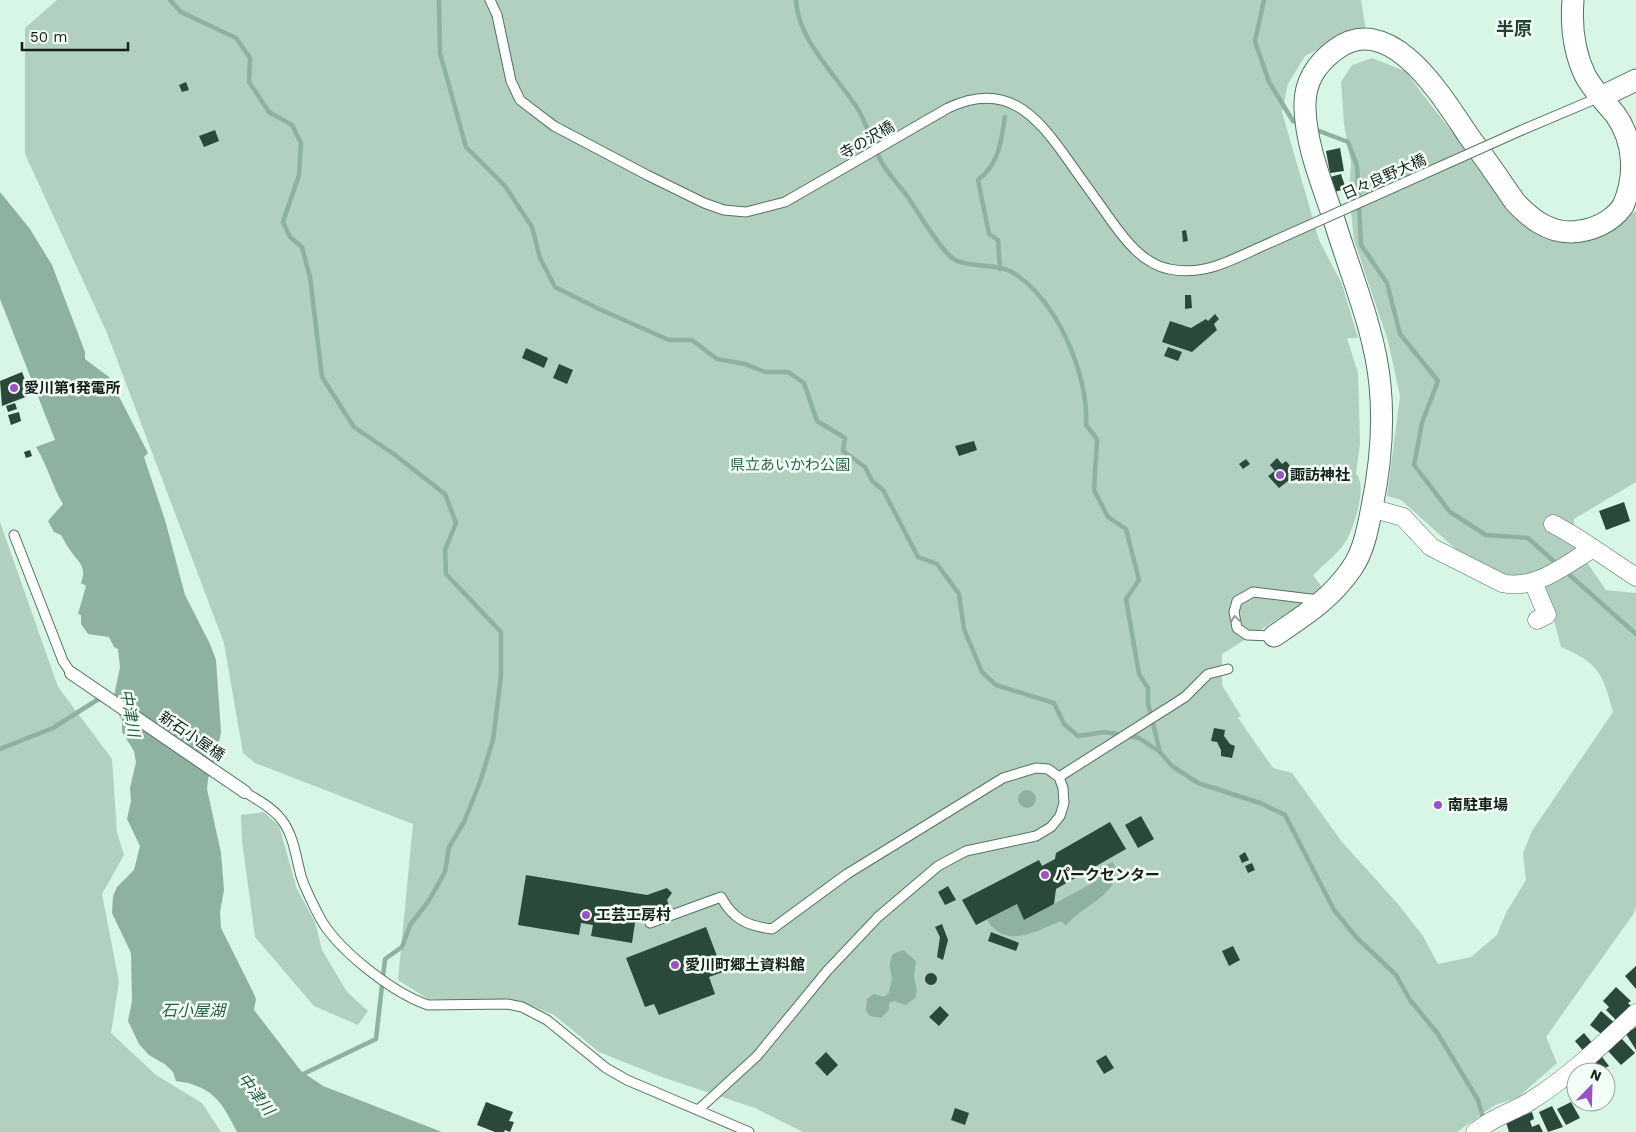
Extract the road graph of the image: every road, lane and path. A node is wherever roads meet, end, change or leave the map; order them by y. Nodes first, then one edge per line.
1 (490, 0) edge
2 (1573, 0) edge
3 (1636, 80) edge
4 (1600, 97) junction
5 (1256, 249) joint
6 (1372, 508) junction
7 (1553, 524) dead end
8 (14, 535) dead end
9 (1592, 549) junction
10 (1636, 577) edge
11 (1533, 582) junction
12 (1325, 601) junction
13 (1537, 620) dead end
14 (1274, 636) joint
15 (1228, 669) dead end
16 (71, 673) joint
17 (1059, 777) junction
18 (245, 792) joint
19 (650, 923) dead end
20 (1636, 1013) edge
21 (698, 1110) junction
22 (748, 1132) edge
23 (1475, 1132) edge

1 - 5 lane, 寺の沢橋
2 - 4 street
3 - 4 street
4 - 5 lane, 日々良野大橋, bridge
4 - 6 street
6 - 11 street
6 - 12 street
7 - 9 street
8 - 16 lane
9 - 10 street
9 - 11 street
11 - 13 street
12 - 14 street
14 -> 12 lane
15 - 17 lane
16 - 18 street, 新石小屋橋
17 - 19 lane
17 - 21 lane
18 - 21 lane
20 - 23 street
21 - 22 lane

